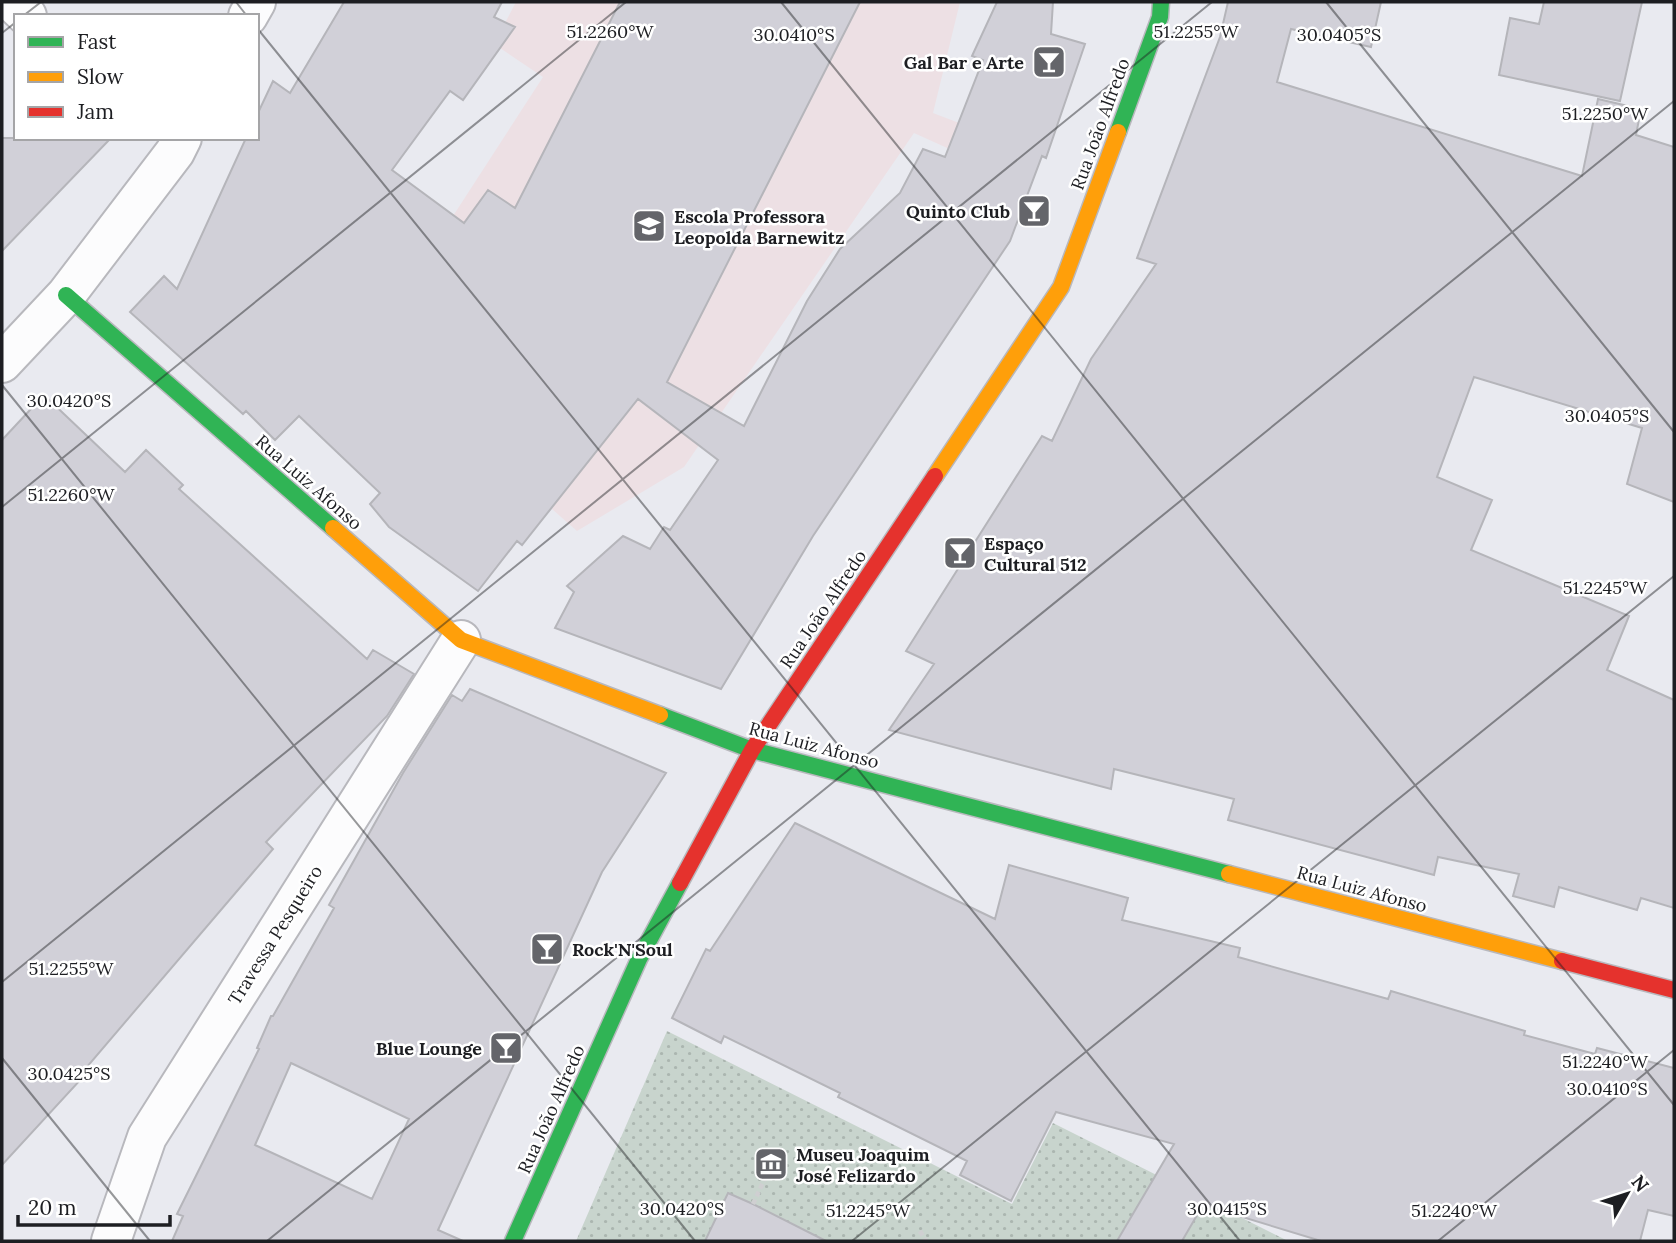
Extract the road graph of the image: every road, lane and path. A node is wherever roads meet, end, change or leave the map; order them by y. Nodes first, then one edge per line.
1 (12, 2) edge
2 (1161, 2) edge
3 (25, 14) edge
4 (172, 143) edge
5 (66, 295) junction
6 (2, 363) edge
7 (461, 640) junction
8 (752, 750) junction
9 (1674, 990) edge
10 (774, 1159) dead end
11 (753, 1204) dead end
12 (920, 1231) dead end
13 (111, 1241) edge
14 (513, 1241) edge
15 (926, 1241) edge

1 - 3 street
2 - 8 street, Rua João Alfredo
4 - 5 street
5 - 6 street
5 - 7 street, Rua Luiz Afonso
7 - 8 street, Rua Luiz Afonso
7 - 13 street, Travessa Pesqueiro
8 - 9 street, Rua Luiz Afonso
8 - 14 street, Rua João Alfredo
10 - 11 path
12 - 15 path

